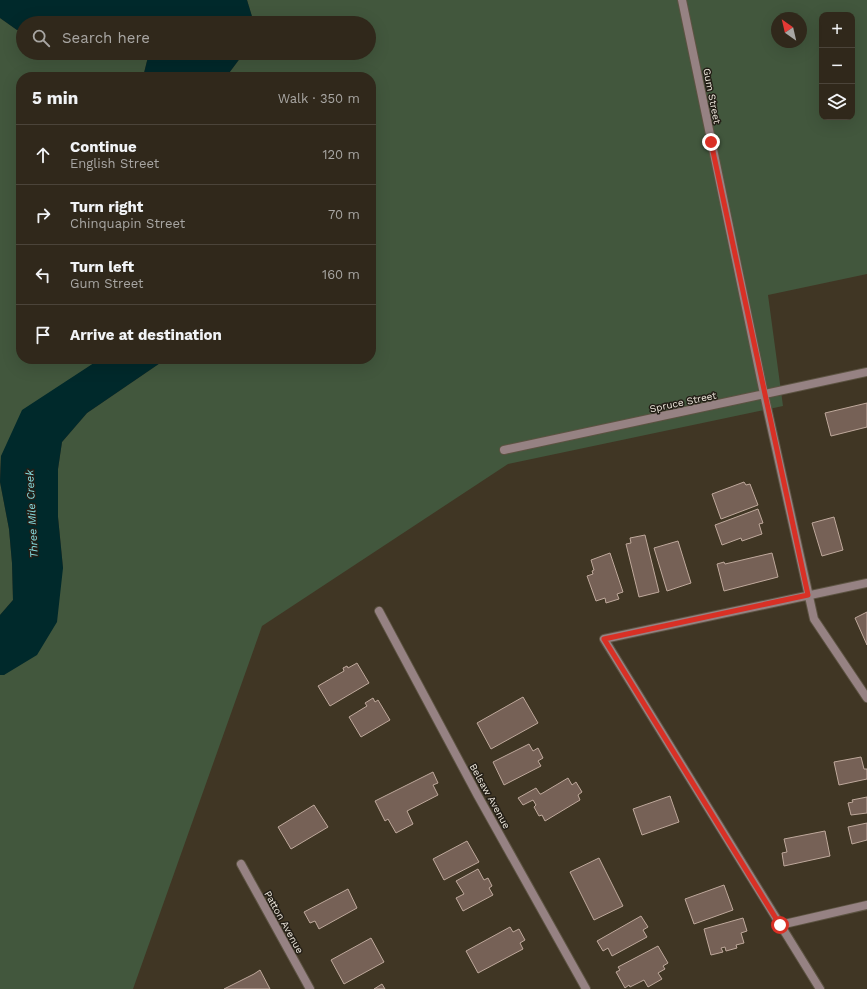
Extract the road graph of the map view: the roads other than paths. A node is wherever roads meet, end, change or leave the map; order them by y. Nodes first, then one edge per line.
1 (682, 0) edge
2 (867, 372) edge
3 (764, 394) junction
4 (504, 450) dead end
5 (867, 583) edge
6 (808, 595) junction
7 (379, 612) dead end
8 (867, 698) edge
9 (241, 864) dead end
10 (867, 905) edge
11 (780, 925) junction
12 (310, 989) edge
13 (586, 989) edge
14 (820, 989) edge

1 - 3 street, Gum Street
2 - 3 street, Spruce Street
3 - 4 street, Spruce Street
3 - 6 street, Gum Street
5 - 6 street
6 - 8 street, Gum Street
6 - 11 street
7 - 13 street, Belsaw Avenue
9 - 12 street, Patton Avenue
10 - 11 street
11 - 14 street

